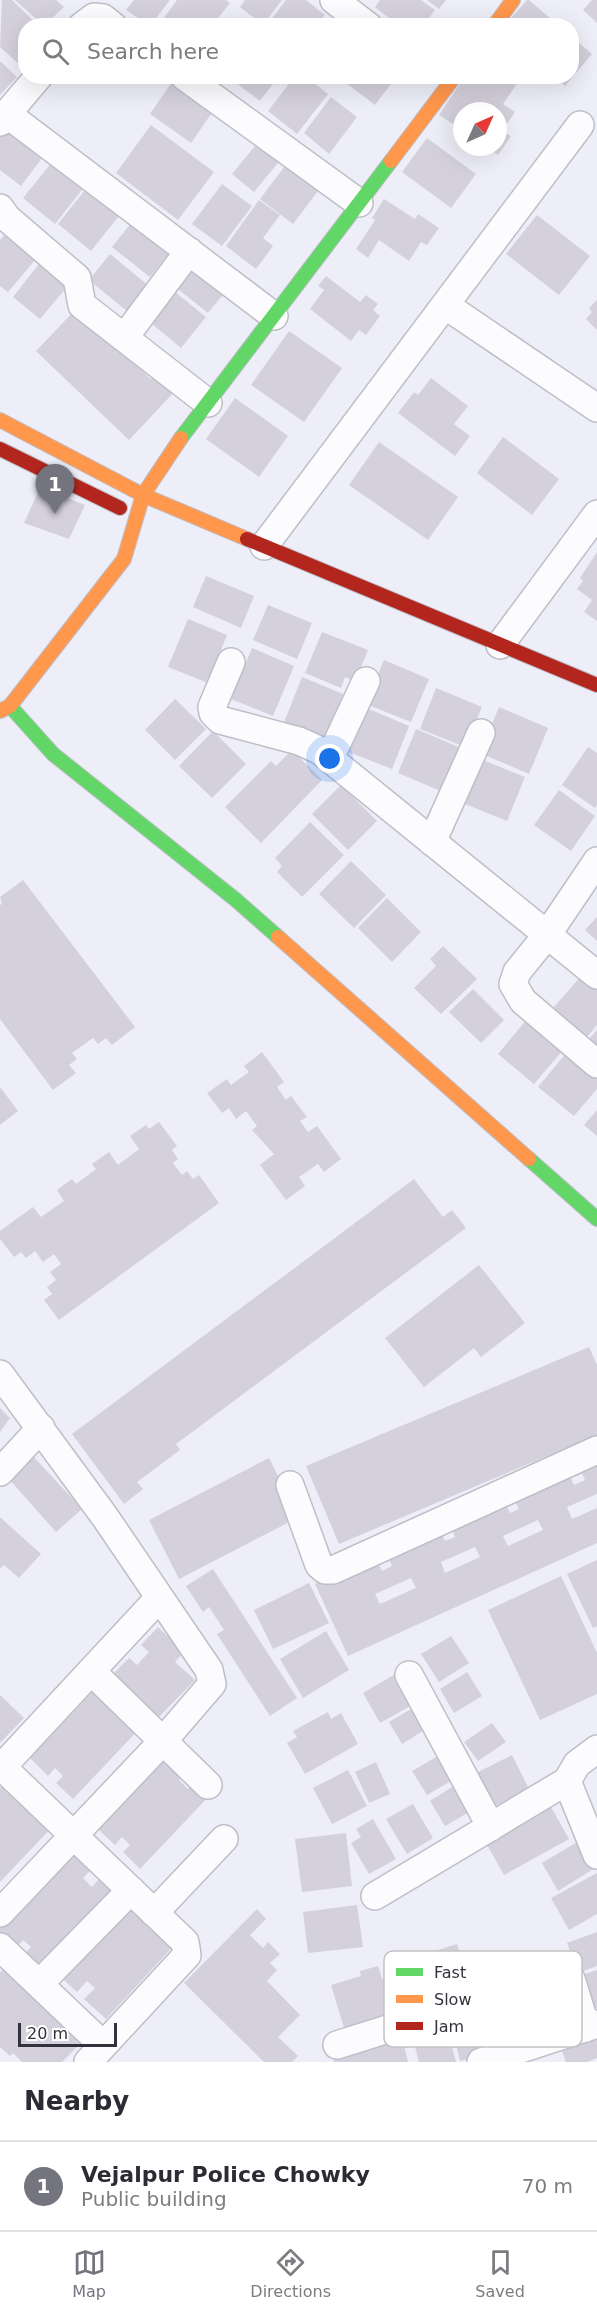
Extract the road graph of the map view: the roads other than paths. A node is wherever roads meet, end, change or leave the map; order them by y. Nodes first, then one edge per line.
1 (334, 0) edge
2 (358, 18) edge
3 (32, 84) edge
4 (195, 84) edge
5 (443, 84) edge
6 (3, 118) edge
7 (580, 125) dead end
8 (359, 203) junction
9 (0, 208) edge
10 (189, 251) junction
11 (446, 305) junction
12 (274, 316) junction
13 (124, 338) junction
14 (208, 403) junction
15 (597, 408) edge
16 (0, 420) edge
17 (0, 449) edge
18 (143, 495) junction
19 (597, 514) edge
20 (144, 519) junction
21 (264, 546) junction
22 (500, 645) junction
23 (231, 662) dead end
24 (366, 681) dead end
25 (597, 685) edge
26 (5, 708) edge
27 (481, 733) dead end
28 (330, 758) junction
29 (432, 842) junction
30 (597, 861) edge
31 (547, 935) junction
32 (597, 975) edge
33 (597, 1064) edge
34 (597, 1219) edge
35 (0, 1374) edge
36 (41, 1428) junction
37 (597, 1450) edge
38 (0, 1471) edge
39 (290, 1485) dead end
40 (159, 1598) junction
41 (91, 1671) junction
42 (409, 1675) dead end
43 (163, 1741) junction
44 (597, 1749) edge
45 (1, 1768) edge
46 (567, 1781) junction
47 (208, 1785) dead end
48 (491, 1827) junction
49 (74, 1836) junction
50 (224, 1839) dead end
51 (597, 1854) edge
52 (130, 1890) junction
53 (375, 1896) dead end
54 (0, 1913) edge
55 (154, 1913) junction
56 (2, 1954) edge
57 (39, 1984) junction
58 (582, 2004) edge
59 (592, 2026) edge
60 (384, 2030) edge
61 (337, 2045) dead end
62 (527, 2047) edge
63 (96, 2054) edge
64 (481, 2062) edge

1 - 2 street
3 - 6 street
4 - 8 street
5 - 8 street
6 - 10 street
7 - 11 street
8 - 12 street
9 - 13 street
10 - 12 street
10 - 13 street
11 - 15 street
11 - 21 street
12 - 14 street
13 - 14 street
14 - 18 street
16 - 18 street
17 - 20 street
18 - 20 street
18 - 21 street
19 - 22 street
20 - 26 street
21 - 22 street
22 - 25 street
23 - 28 street
24 - 28 street
26 - 34 street
27 - 29 street
28 - 29 street
29 - 31 street
30 - 31 street
31 - 32 street
31 - 33 street
35 - 36 street
36 - 38 street
36 - 40 street
37 - 39 street
40 - 41 street
40 - 43 street
41 - 43 street
41 - 45 street
42 - 48 street
43 - 47 street
43 - 49 street
44 - 46 street
45 - 49 street
46 - 48 street
46 - 51 street
48 - 53 street
49 - 52 street
49 - 54 street
50 - 55 street
52 - 55 street
52 - 57 street
55 - 63 street
56 - 57 street
57 - 63 street
58 - 59 street
60 - 61 street
62 - 64 street

